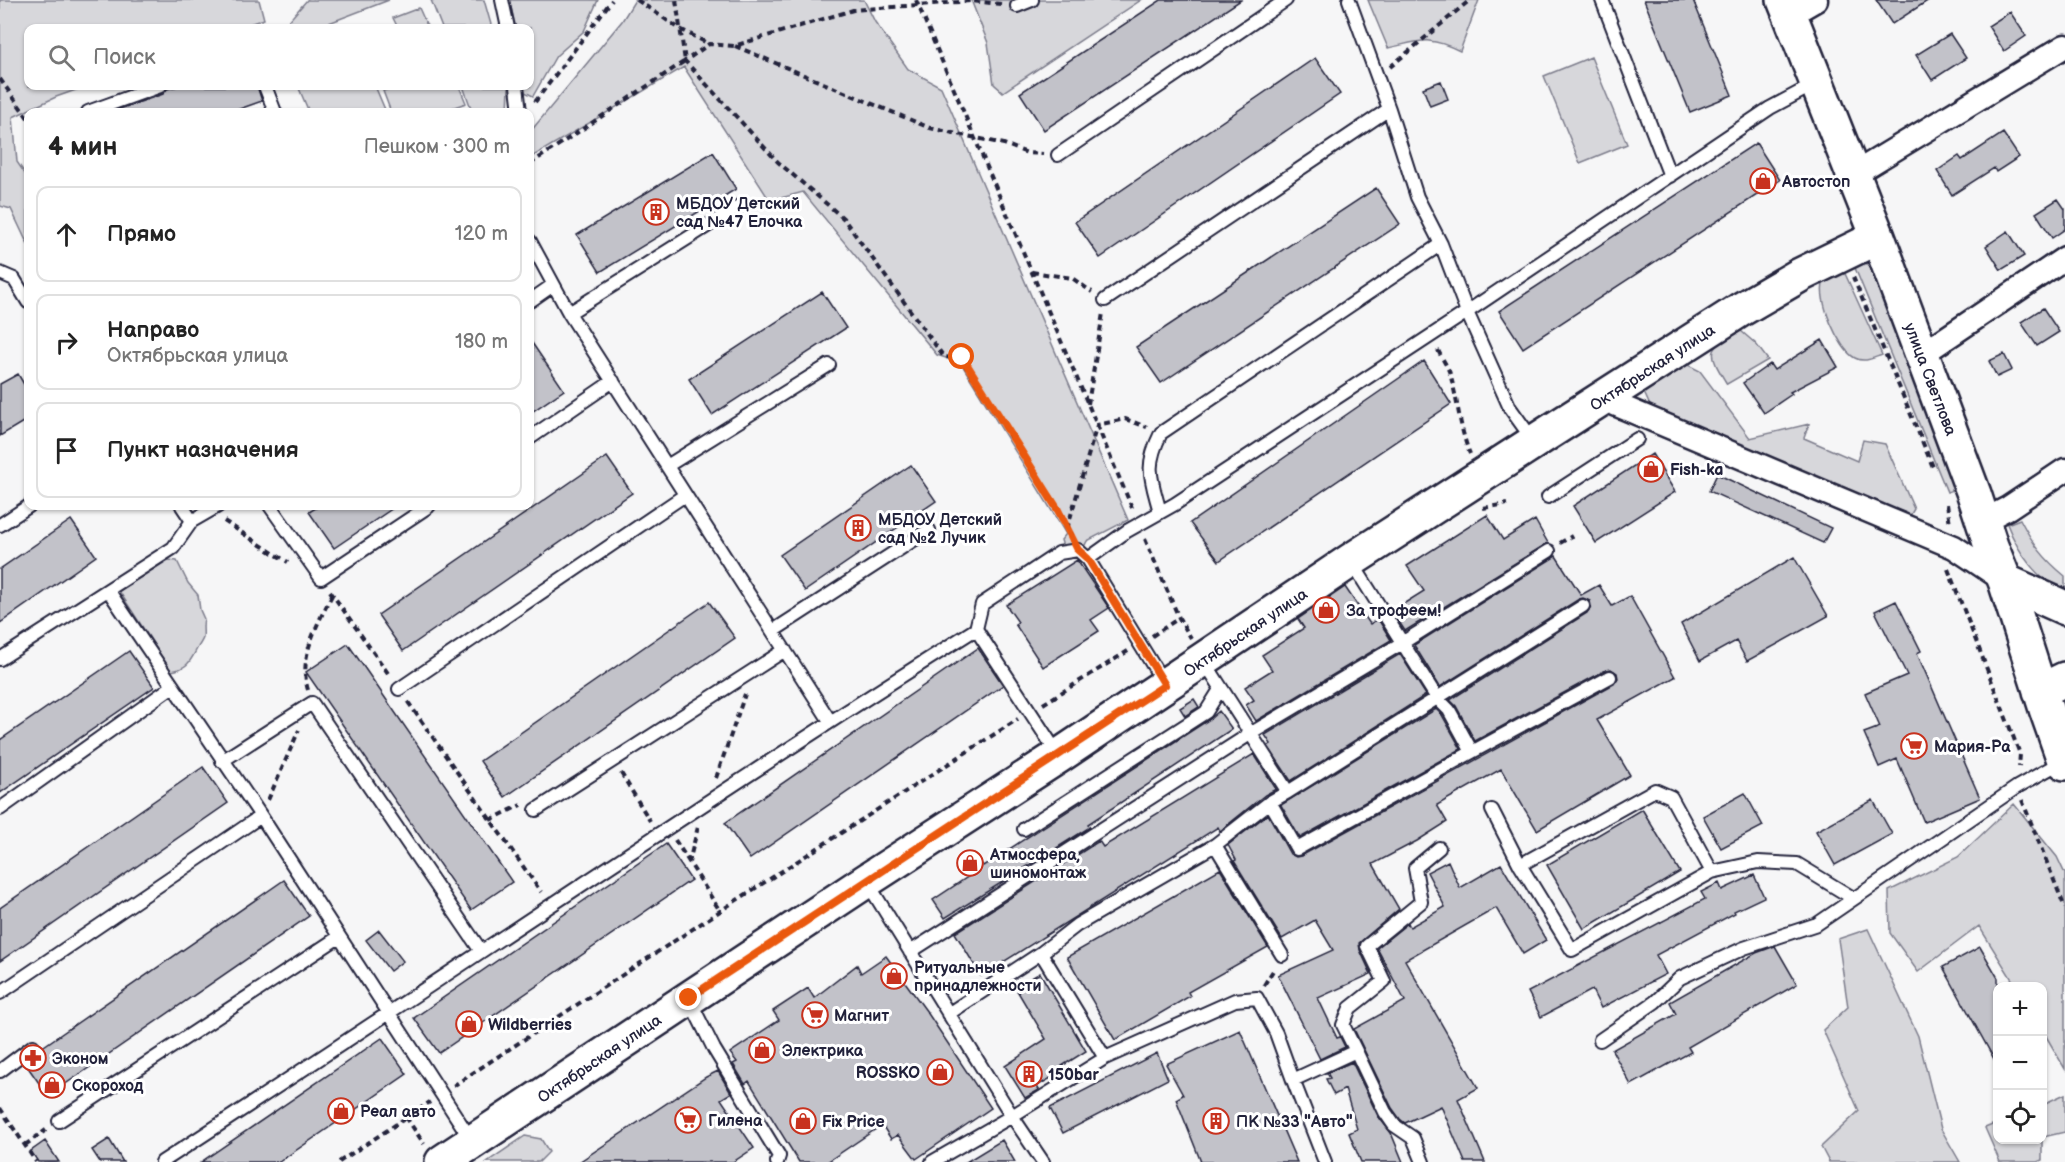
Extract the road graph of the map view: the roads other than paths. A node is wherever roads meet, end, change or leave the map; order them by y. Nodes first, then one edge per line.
1 (502, 0) edge
2 (1032, 0) edge
3 (1286, 0) edge
4 (1349, 0) edge
5 (1602, 0) edge
6 (1797, 5) edge
7 (1017, 6) road end
8 (507, 24) edge
9 (2065, 46) edge
10 (1816, 83) junction
11 (149, 90) edge
12 (267, 90) edge
13 (517, 90) edge
14 (99, 108) edge
15 (273, 108) edge
16 (520, 108) edge
17 (1389, 109) junction
18 (1058, 155) road end
19 (1854, 174) junction
20 (1670, 176) junction
21 (739, 206) dead end
22 (1878, 237) junction
23 (1441, 244) junction
24 (534, 249) edge
25 (2065, 258) edge
26 (0, 273) edge
27 (553, 285) junction
28 (24, 295) edge
29 (534, 298) edge
30 (1105, 300) road end
31 (1467, 312) junction
32 (569, 313) junction
33 (1922, 355) junction
34 (829, 365) dead end
35 (613, 381) junction
36 (1603, 399) junction
37 (534, 435) edge
38 (1637, 439) dead end
39 (1534, 442) junction
40 (667, 466) junction
41 (2065, 470) edge
42 (686, 495) junction
43 (1548, 497) dead end
44 (24, 509) edge
45 (185, 510) edge
46 (211, 510) edge
47 (273, 510) edge
48 (423, 510) edge
49 (1160, 512) junction
50 (192, 521) junction
51 (1983, 521) junction
52 (0, 525) edge
53 (929, 530) dead end
54 (1549, 550) dead end
55 (1088, 559) junction
56 (1350, 561) junction
57 (2005, 581) junction
58 (108, 590) junction
59 (1583, 606) dead end
60 (2065, 608) edge
61 (976, 629) junction
62 (773, 632) junction
63 (1402, 643) junction
64 (785, 650) junction
65 (0, 659) edge
66 (1203, 660) junction
67 (1610, 677) dead end
68 (1165, 685) junction
69 (2053, 685) edge
70 (172, 686) junction
71 (1221, 688) junction
72 (399, 689) road end
73 (1437, 698) junction
74 (830, 721) junction
75 (1250, 734) junction
76 (1472, 752) junction
77 (1059, 756) junction
78 (222, 761) junction
79 (2065, 762) edge
80 (1287, 792) junction
81 (1270, 802) junction
82 (0, 809) edge
83 (536, 810) road end
84 (1491, 810) dead end
85 (261, 816) junction
86 (1024, 830) dead end
87 (1215, 845) junction
88 (1439, 848) dead end
89 (1520, 865) junction
90 (1712, 872) junction
91 (866, 881) junction
92 (1853, 898) junction
93 (339, 937) junction
94 (481, 951) junction
95 (910, 952) junction
96 (1041, 953) junction
97 (1282, 955) road end
98 (0, 993) edge
99 (689, 998) junction
100 (390, 1014) junction
101 (948, 1014) junction
102 (1600, 1040) dead end
103 (33, 1046) dead end
104 (1356, 1051) junction
105 (1105, 1058) junction
106 (0, 1071) edge
107 (1293, 1080) junction
108 (1012, 1116) junction
109 (59, 1121) road end
110 (472, 1142) junction
111 (436, 1158) edge
112 (162, 1162) edge
113 (777, 1162) edge
114 (932, 1162) edge
115 (1043, 1162) edge
116 (1325, 1162) edge
117 (1423, 1162) edge

1 - 8 lane
2 - 7 lane
3 - 18 lane
4 - 17 lane
5 - 20 lane
6 - 10 main road, улица Светлова
9 - 19 street
10 - 19 main road, улица Светлова
10 - 20 lane
11 - 14 lane
12 - 15 lane
13 - 16 lane
17 - 23 lane
17 - 30 lane
19 - 22 main road, улица Светлова
20 - 31 lane
21 - 32 lane
22 - 33 main road, улица Светлова
22 - 36 main road, Октябрьская улица
23 - 31 lane
23 - 49 lane
24 - 27 lane
25 - 33 street
26 - 28 lane
27 - 29 lane
27 - 32 lane
31 - 39 lane
31 - 49 lane
32 - 35 lane
33 - 51 main road, улица Светлова
34 - 40 lane
35 - 37 lane
35 - 40 lane
36 - 39 main road, Октябрьская улица
36 - 57 street
38 - 43 lane
39 - 56 main road, Октябрьская улица
40 - 42 lane
41 - 51 street
42 - 62 lane
42 - 72 lane
44 - 52 lane
45 - 50 lane
46 - 50 lane
47 - 48 lane
49 - 55 lane
50 - 58 lane
51 - 57 main road, улица Светлова
53 - 62 lane
54 - 63 lane
55 - 61 lane
55 - 68 lane
56 - 63 lane
56 - 66 main road, Октябрьская улица
57 - 60 main road
57 - 69 main road, улица Светлова
58 - 65 lane
58 - 70 lane
59 - 73 lane
61 - 74 lane
61 - 77 lane
62 - 64 lane
63 - 73 lane
63 - 75 lane
64 - 74 lane
64 - 83 lane
66 - 68 main road, Октябрьская улица
66 - 71 lane
67 - 76 lane
68 - 77 main road, Октябрьская улица
69 - 79 main road, улица Светлова
70 - 78 lane
70 - 82 lane
71 - 75 lane
71 - 86 lane
73 - 76 lane
73 - 80 lane
74 - 94 lane
75 - 80 lane
75 - 95 lane
76 - 81 lane
77 - 91 main road, Октябрьская улица
78 - 85 lane
78 - 94 lane
79 - 92 lane
80 - 81 lane
81 - 87 lane
84 - 89 lane
85 - 93 lane
85 - 98 lane
87 - 96 lane
87 - 97 lane
88 - 104 lane
89 - 90 lane
89 - 90 lane
90 - 92 lane
91 - 95 lane
91 - 99 main road, Октябрьская улица
92 - 102 lane
93 - 100 lane
93 - 109 lane
94 - 100 lane
95 - 101 lane
96 - 101 lane
96 - 105 lane
99 - 110 main road, Октябрьская улица
99 - 113 lane
100 - 110 lane
100 - 112 lane
101 - 108 lane
103 - 106 lane
104 - 107 lane
104 - 117 lane
105 - 107 lane
105 - 108 lane
107 - 116 lane
108 - 114 lane
108 - 115 lane
110 - 111 main road, Октябрьская улица

